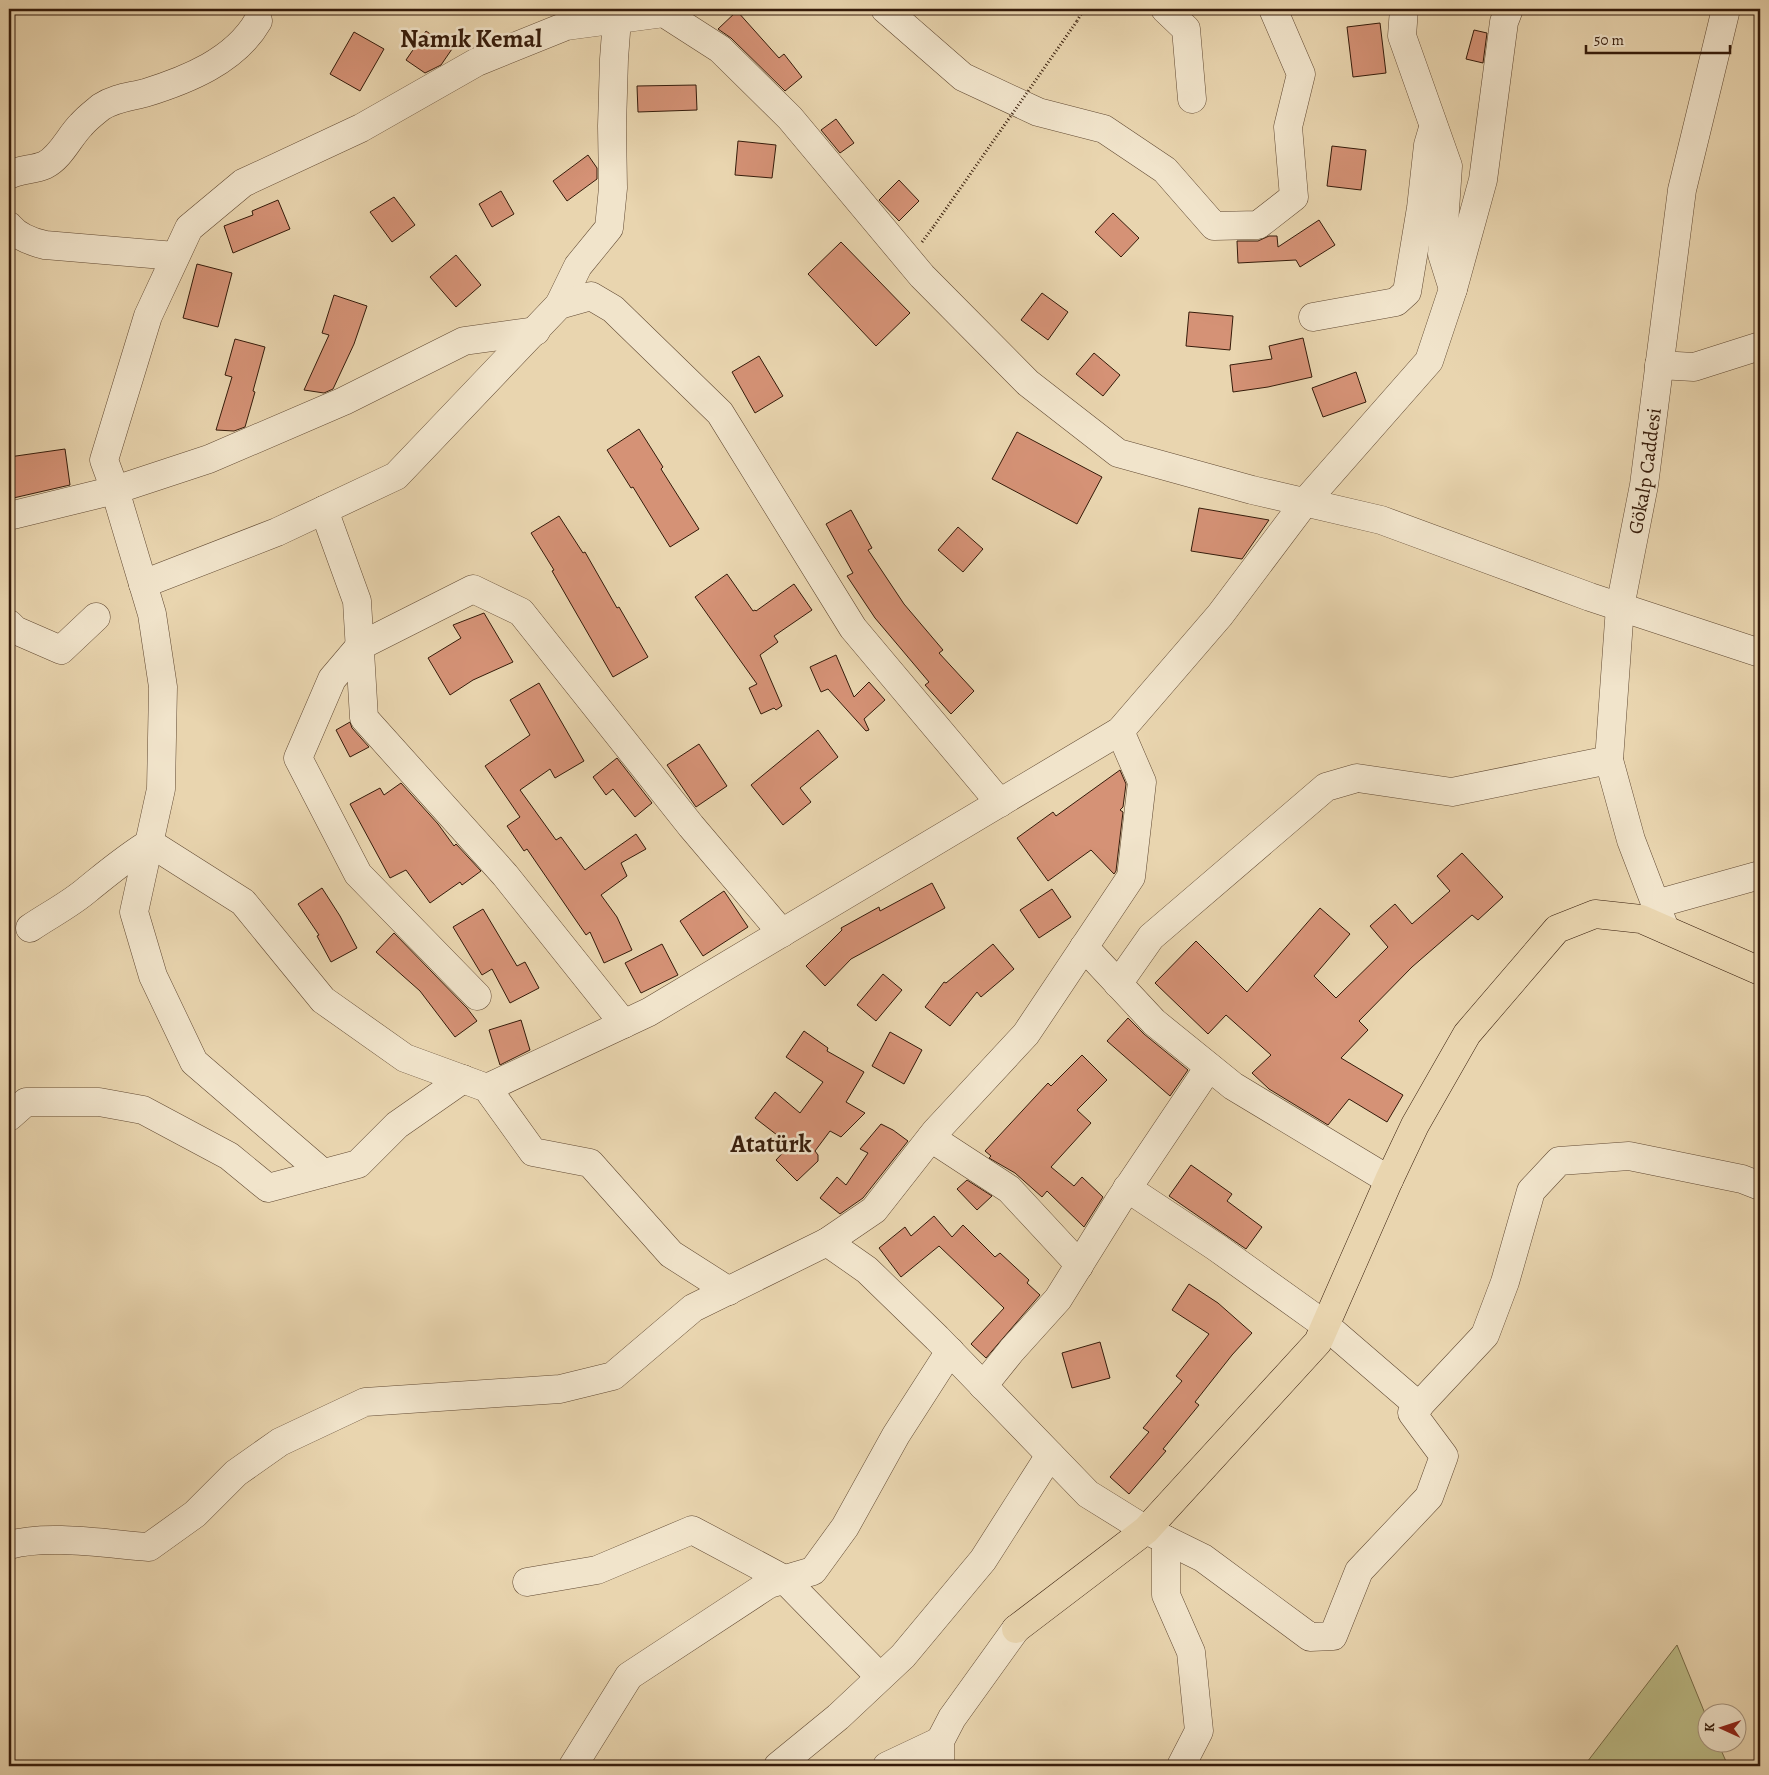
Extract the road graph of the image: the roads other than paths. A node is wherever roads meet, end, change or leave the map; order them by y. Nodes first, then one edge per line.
1 (885, 9) edge
2 (1166, 9) edge
3 (1273, 9) edge
4 (1404, 9) edge
5 (1509, 9) edge
6 (1726, 9) edge
7 (662, 11) edge
8 (617, 19) junction
9 (258, 21) dead end
10 (1192, 99) dead end
11 (1434, 127) junction
12 (9, 175) edge
13 (9, 226) edge
14 (175, 256) junction
15 (1453, 289) junction
16 (559, 305) junction
17 (1313, 317) dead end
18 (536, 331) junction
19 (1760, 346) edge
20 (1659, 365) junction
21 (115, 490) junction
22 (1305, 502) junction
23 (324, 510) junction
24 (9, 516) edge
25 (143, 584) junction
26 (1620, 607) junction
27 (96, 617) dead end
28 (9, 624) edge
29 (360, 646) junction
30 (1760, 653) edge
31 (1120, 731) junction
32 (1610, 760) junction
33 (1000, 804) junction
34 (150, 843) junction
35 (1760, 876) edge
36 (1656, 904) junction
37 (30, 928) dead end
38 (1666, 929) junction
39 (782, 933) junction
40 (1084, 947) junction
41 (1760, 971) edge
42 (1118, 984) junction
43 (477, 996) dead end
44 (624, 1024) junction
45 (1209, 1067) junction
46 (475, 1084) junction
47 (9, 1117) edge
48 (931, 1138) junction
49 (323, 1173) junction
50 (1389, 1180) junction
51 (1760, 1186) edge
52 (1127, 1188) junction
53 (827, 1242) junction
54 (1079, 1266) junction
55 (729, 1291) junction
56 (1325, 1325) junction
57 (950, 1351) junction
58 (983, 1386) junction
59 (1419, 1406) junction
60 (1050, 1454) junction
61 (1156, 1535) junction
62 (9, 1545) edge
63 (784, 1579) junction
64 (527, 1582) dead end
65 (1016, 1629) joint
66 (880, 1677) junction
67 (940, 1754) edge
68 (573, 1766) edge
69 (778, 1766) edge
70 (887, 1766) edge
71 (1181, 1766) edge

1 - 3 street
2 - 10 street
4 - 11 street
5 - 15 street
6 - 20 street, Gökalp Caddesi
7 - 8 street
7 - 22 street
8 - 14 street
8 - 16 street
9 - 12 street
11 - 15 street
11 - 17 street
13 - 14 street
14 - 21 street
15 - 22 street
16 - 18 street
16 - 33 street
18 - 21 street
18 - 23 street
19 - 20 street
20 - 26 street, Gökalp Caddesi
21 - 24 street
21 - 25 street
22 - 26 street
22 - 31 street
23 - 25 street
23 - 29 street
25 - 34 street
26 - 30 street
26 - 32 street, Gökalp Caddesi
27 - 28 street
29 - 39 street
29 - 43 street
29 - 44 street
31 - 33 street
31 - 40 street
32 - 36 street, Gökalp Caddesi
32 - 42 street
33 - 39 street
34 - 37 street
34 - 46 street
34 - 49 street
35 - 36 street
36 - 38 street, Gökalp Caddesi
38 - 41 main road
38 - 50 main road
39 - 44 street
40 - 42 street
40 - 48 street
42 - 45 street
44 - 46 street
45 - 50 street
45 - 52 street
46 - 49 street
46 - 55 street
47 - 49 street
48 - 53 street
48 - 54 street
50 - 56 main road
51 - 59 street
52 - 54 street
52 - 56 street
53 - 55 street
53 - 57 street
54 - 58 street
55 - 62 street
56 - 59 street
56 - 61 main road
57 - 58 street
57 - 63 street
58 - 60 street
59 - 61 street
60 - 61 street
60 - 66 street
61 - 65 main road
61 - 71 street
63 - 64 street
63 - 66 street
63 - 68 street
65 - 67 street
66 - 69 street
67 - 70 street

